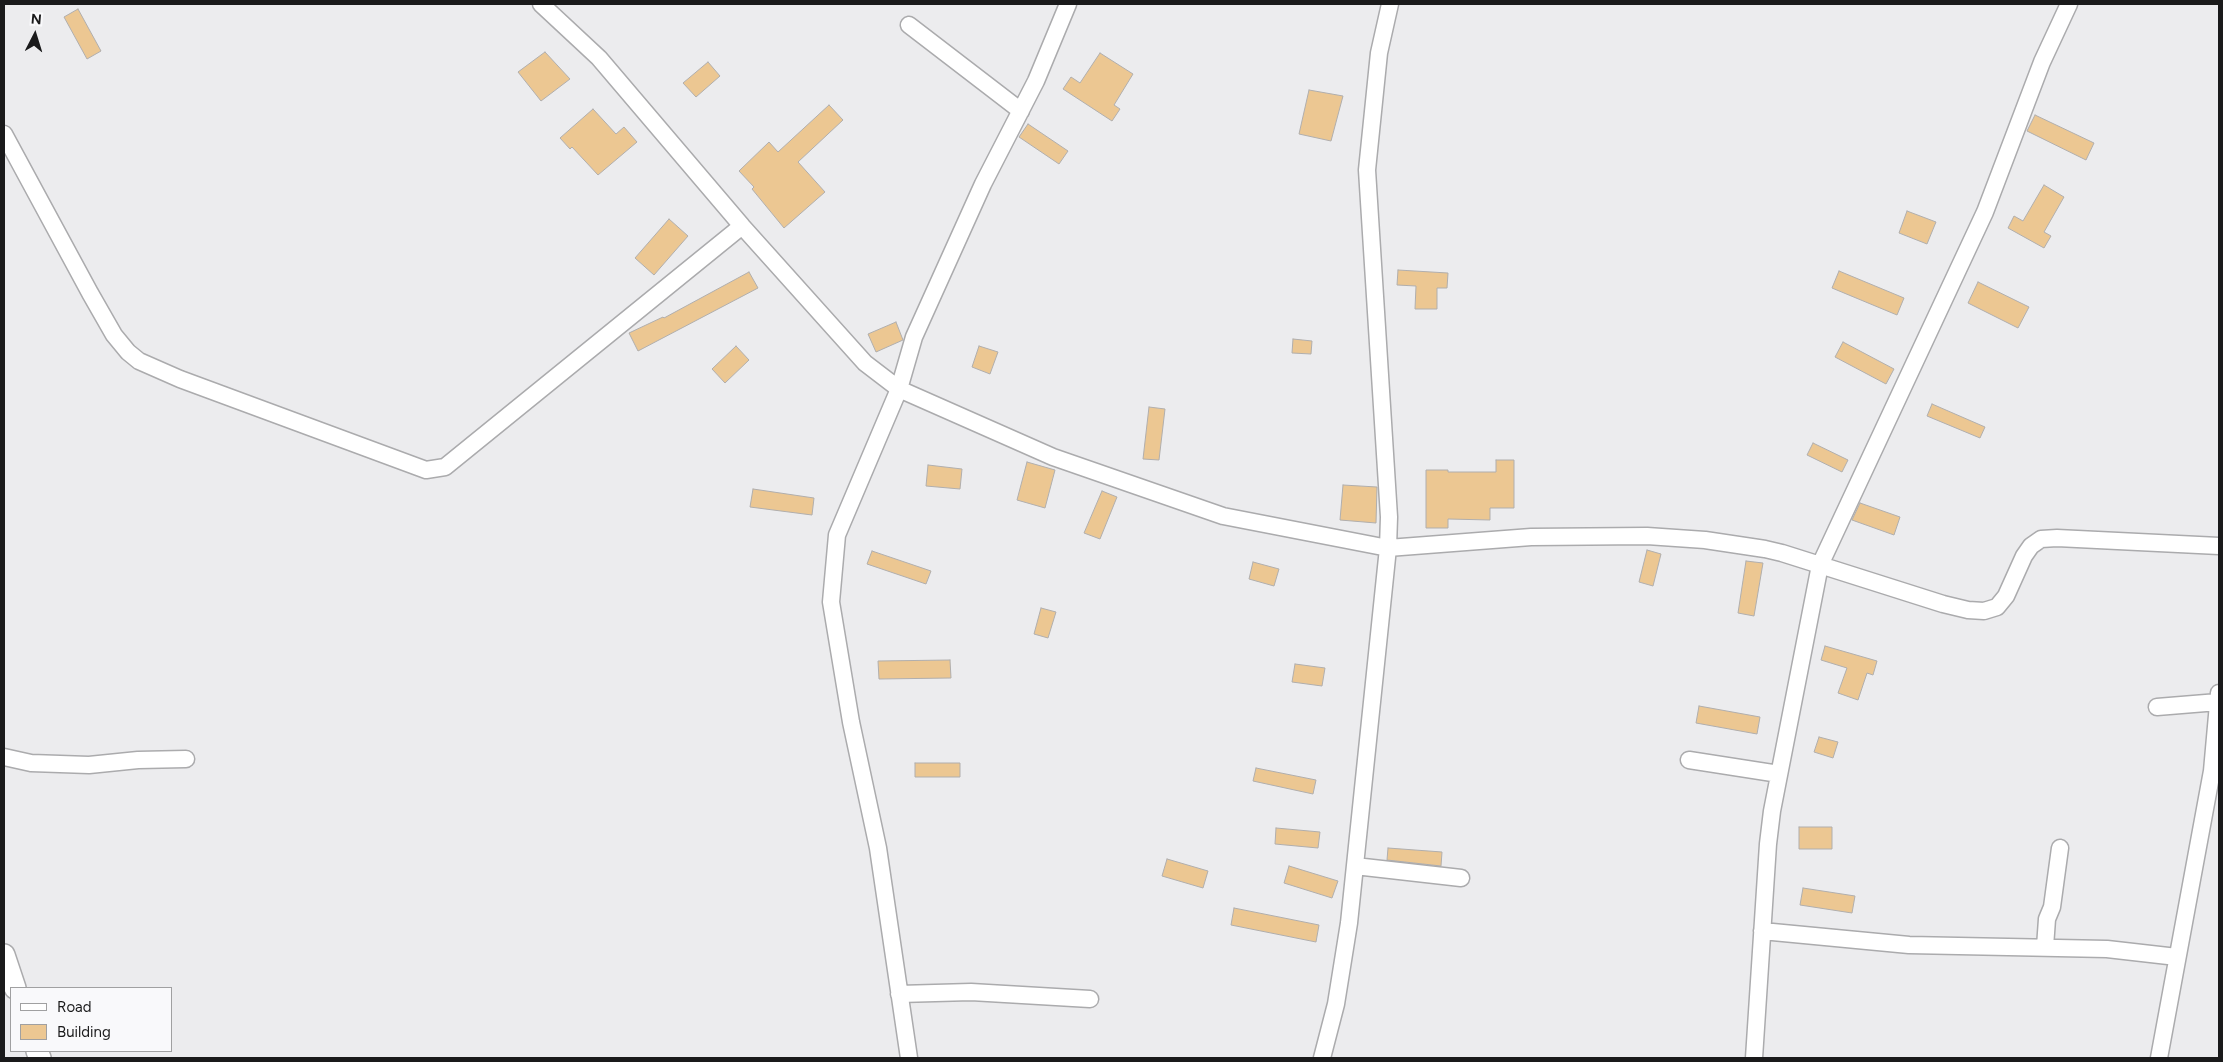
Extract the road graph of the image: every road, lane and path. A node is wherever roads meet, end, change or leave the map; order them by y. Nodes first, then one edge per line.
1 (542, 4) edge
2 (1068, 4) edge
3 (1390, 4) edge
4 (2069, 4) edge
5 (909, 25) dead end
6 (1020, 110) junction
7 (4, 134) edge
8 (742, 226) junction
9 (899, 389) junction
10 (2219, 546) edge
11 (1388, 548) junction
12 (1820, 565) junction
13 (2219, 697) edge
14 (2157, 707) dead end
15 (4, 757) edge
16 (186, 759) dead end
17 (1689, 760) dead end
18 (1779, 774) junction
19 (2060, 848) dead end
20 (1355, 866) junction
21 (1461, 878) dead end
22 (1762, 931) junction
23 (2045, 947) junction
24 (4, 955) edge
25 (2177, 957) junction
26 (15, 987) edge
27 (900, 994) junction
28 (1090, 999) dead end
29 (909, 1058) edge
30 (1322, 1058) edge
31 (1754, 1058) edge
32 (2159, 1058) edge

1 - 8 street
2 - 6 street
3 - 11 street
4 - 12 street
5 - 6 street
6 - 9 street
7 - 8 street
8 - 9 street
9 - 11 street
9 - 27 street
10 - 12 street
11 - 12 street
11 - 20 street
12 - 18 street
13 - 14 street
13 - 25 street
15 - 16 street
17 - 18 street
18 - 22 street
19 - 23 street
20 - 21 street
20 - 30 street
22 - 23 street
22 - 31 street
23 - 25 street
24 - 26 main road
25 - 32 street
27 - 28 street
27 - 29 street

